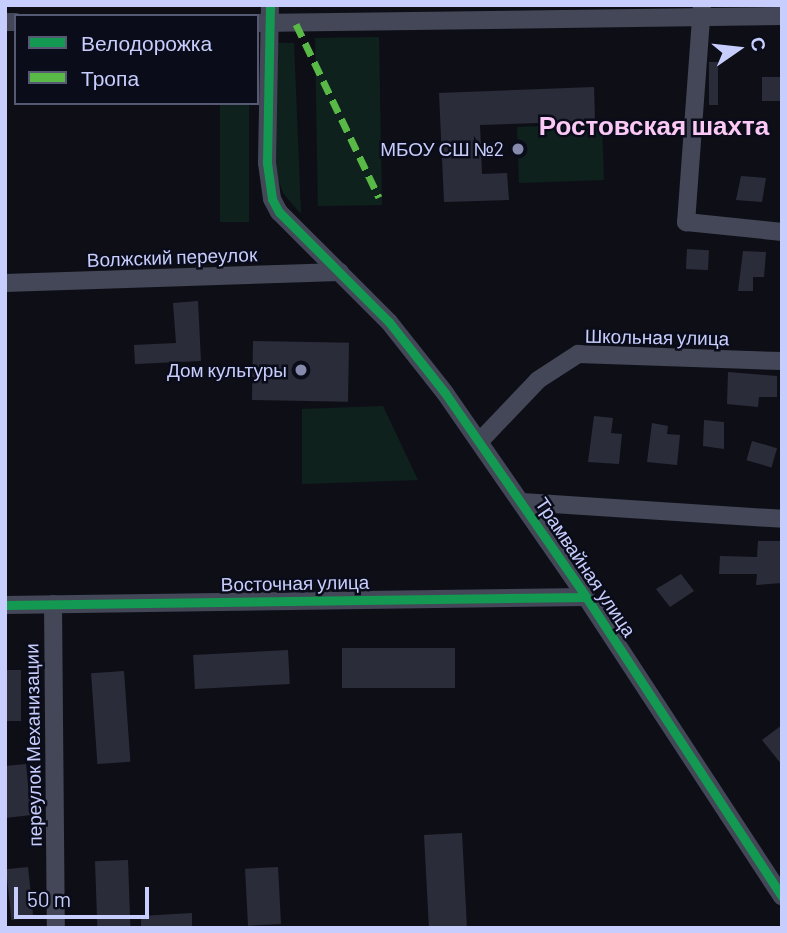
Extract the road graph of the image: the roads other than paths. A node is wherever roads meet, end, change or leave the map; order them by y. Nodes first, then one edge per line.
1 (270, 5) edge
2 (701, 12) edge
3 (782, 16) edge
4 (263, 24) edge
5 (782, 232) edge
6 (340, 272) junction
7 (5, 283) edge
8 (782, 361) edge
9 (480, 441) junction
10 (522, 502) junction
11 (782, 519) edge
12 (586, 597) junction
13 (53, 604) junction
14 (5, 605) edge
15 (782, 897) edge
16 (56, 928) edge

1 - 4 street, Трамвайная улица
2 - 3 street
2 - 4 street
2 - 5 street
4 - 6 street, Трамвайная улица
6 - 7 street, Волжский переулок
6 - 9 street, Трамвайная улица
8 - 9 street, Школьная улица
9 - 10 street, Трамвайная улица
10 - 11 street
10 - 12 street, Трамвайная улица
12 - 13 street, Восточная улица
12 - 15 street, Трамвайная улица
13 - 14 street, Восточная улица
13 - 16 street, переулок Механизации

